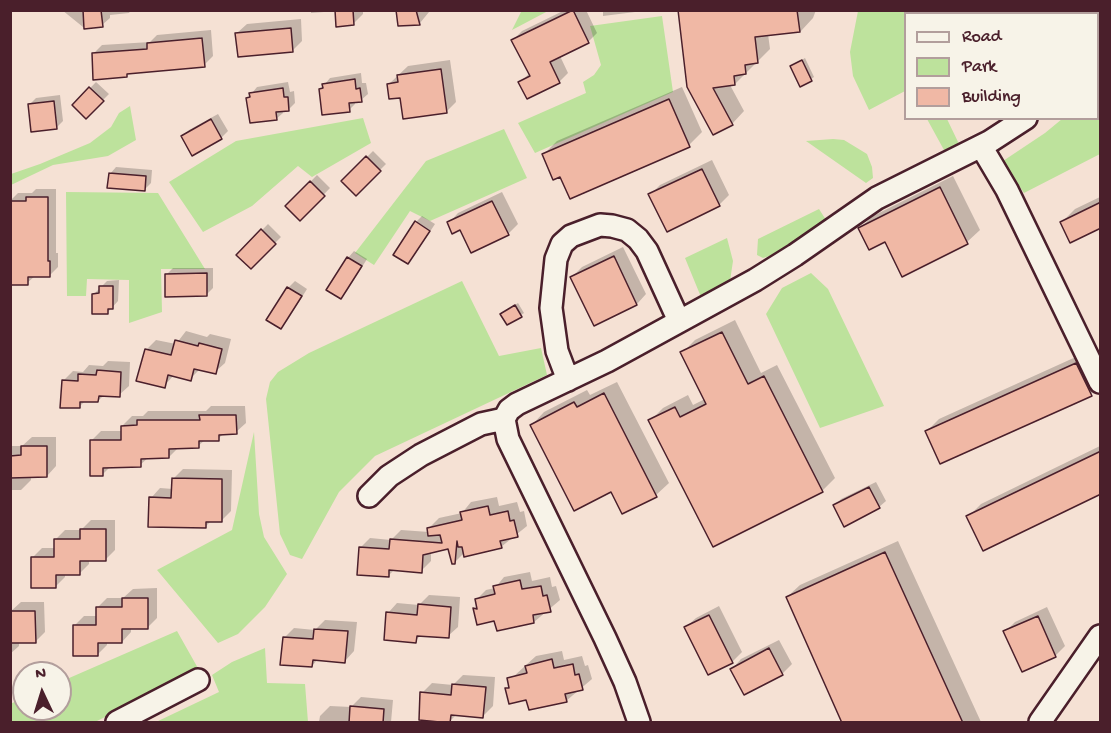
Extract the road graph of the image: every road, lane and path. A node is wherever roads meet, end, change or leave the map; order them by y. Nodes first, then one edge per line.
1 (1023, 120) edge
2 (981, 146) junction
3 (678, 321) junction
4 (568, 380) junction
5 (1101, 382) edge
6 (504, 419) junction
7 (369, 496) dead end
8 (1101, 636) edge
9 (198, 680) dead end
10 (117, 723) edge
11 (639, 723) edge
12 (1040, 723) edge

1 - 2 street
2 - 3 street
2 - 5 street
3 - 4 street
3 - 4 street
4 - 6 street
6 - 7 street
6 - 11 street
8 - 12 street
9 - 10 street

